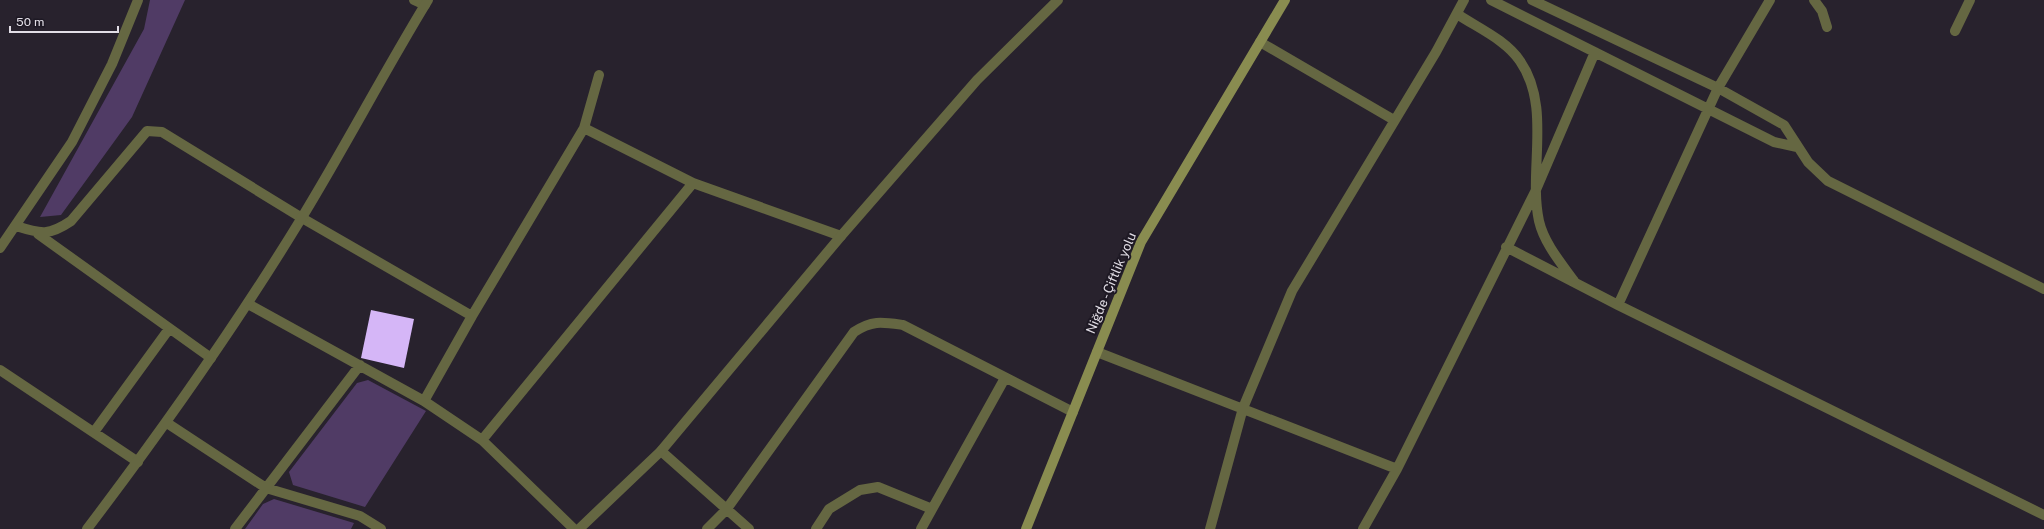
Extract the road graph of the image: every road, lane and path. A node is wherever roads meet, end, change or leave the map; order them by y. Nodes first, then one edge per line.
1 (138, 0) edge
2 (414, 0) edge
3 (1058, 0) edge
4 (1285, 0) edge
5 (1464, 0) edge
6 (1490, 0) edge
7 (1532, 0) edge
8 (1770, 0) edge
9 (1814, 0) edge
10 (1970, 0) edge
11 (426, 3) edge
12 (1457, 14) junction
13 (1827, 27) dead end
14 (1955, 31) dead end
15 (1260, 42) junction
16 (1595, 52) junction
17 (599, 75) dead end
18 (1718, 88) junction
19 (1709, 108) junction
20 (1394, 120) junction
21 (584, 128) junction
22 (1797, 147) junction
23 (693, 183) junction
24 (1535, 192) junction
25 (302, 218) junction
26 (16, 226) junction
27 (38, 234) junction
28 (841, 236) junction
29 (1506, 247) junction
30 (0, 248) edge
31 (1575, 283) junction
32 (2044, 289) edge
33 (248, 304) junction
34 (1618, 305) junction
35 (472, 316) junction
36 (169, 329) junction
37 (1097, 352) junction
38 (211, 358) junction
39 (360, 365) junction
40 (0, 370) edge
41 (1005, 378) junction
42 (424, 401) junction
43 (1243, 408) junction
44 (1072, 412) junction
45 (167, 423) junction
46 (94, 432) junction
47 (482, 440) junction
48 (661, 451) junction
49 (138, 462) junction
50 (1397, 469) junction
51 (266, 488) junction
52 (932, 509) junction
53 (726, 510) junction
54 (2044, 515) edge
55 (86, 529) edge
56 (235, 529) edge
57 (381, 529) edge
58 (574, 529) edge
59 (579, 529) edge
60 (707, 529) edge
61 (749, 529) edge
62 (816, 529) edge
63 (921, 529) edge
64 (1026, 529) edge
65 (1210, 529) edge
66 (1363, 529) edge

1 - 26 street
2 - 11 street
3 - 28 street
4 - 15 main road, Niğde - Çiftlik yolu
5 - 12 street
6 - 16 street
7 - 18 street
8 - 18 street
9 - 13 street
10 - 14 street
11 - 25 street
12 - 20 street
12 - 24 street
15 - 20 street
15 - 37 main road, Niğde - Çiftlik yolu
16 - 19 street
16 - 24 street
17 - 21 street
18 - 19 street
18 - 22 street
19 - 22 street
19 - 34 street
20 - 43 street
21 - 23 street
21 - 35 street
22 - 32 street
23 - 28 street
23 - 47 street
24 - 29 street
24 - 31 street
25 - 27 street
25 - 33 street
25 - 35 street
26 - 27 street
26 - 30 street
27 - 36 street
28 - 48 street
29 - 31 street
29 - 50 street
31 - 34 street
33 - 38 street
33 - 39 street
34 - 54 street
35 - 42 street
36 - 38 street
36 - 46 street
37 - 43 street
37 - 44 main road, Niğde - Çiftlik yolu
38 - 45 street
39 - 42 street
39 - 51 street
40 - 46 street
41 - 44 street
41 - 52 street
41 - 53 street
42 - 47 street
43 - 50 street
43 - 65 street
44 - 64 main road, Niğde - Çiftlik yolu
45 - 49 street
45 - 51 street
46 - 49 street
47 - 58 street
48 - 53 street
48 - 59 street
49 - 55 street
50 - 66 street
51 - 56 street
51 - 57 street
52 - 62 street
52 - 63 street
53 - 60 street
53 - 61 street

